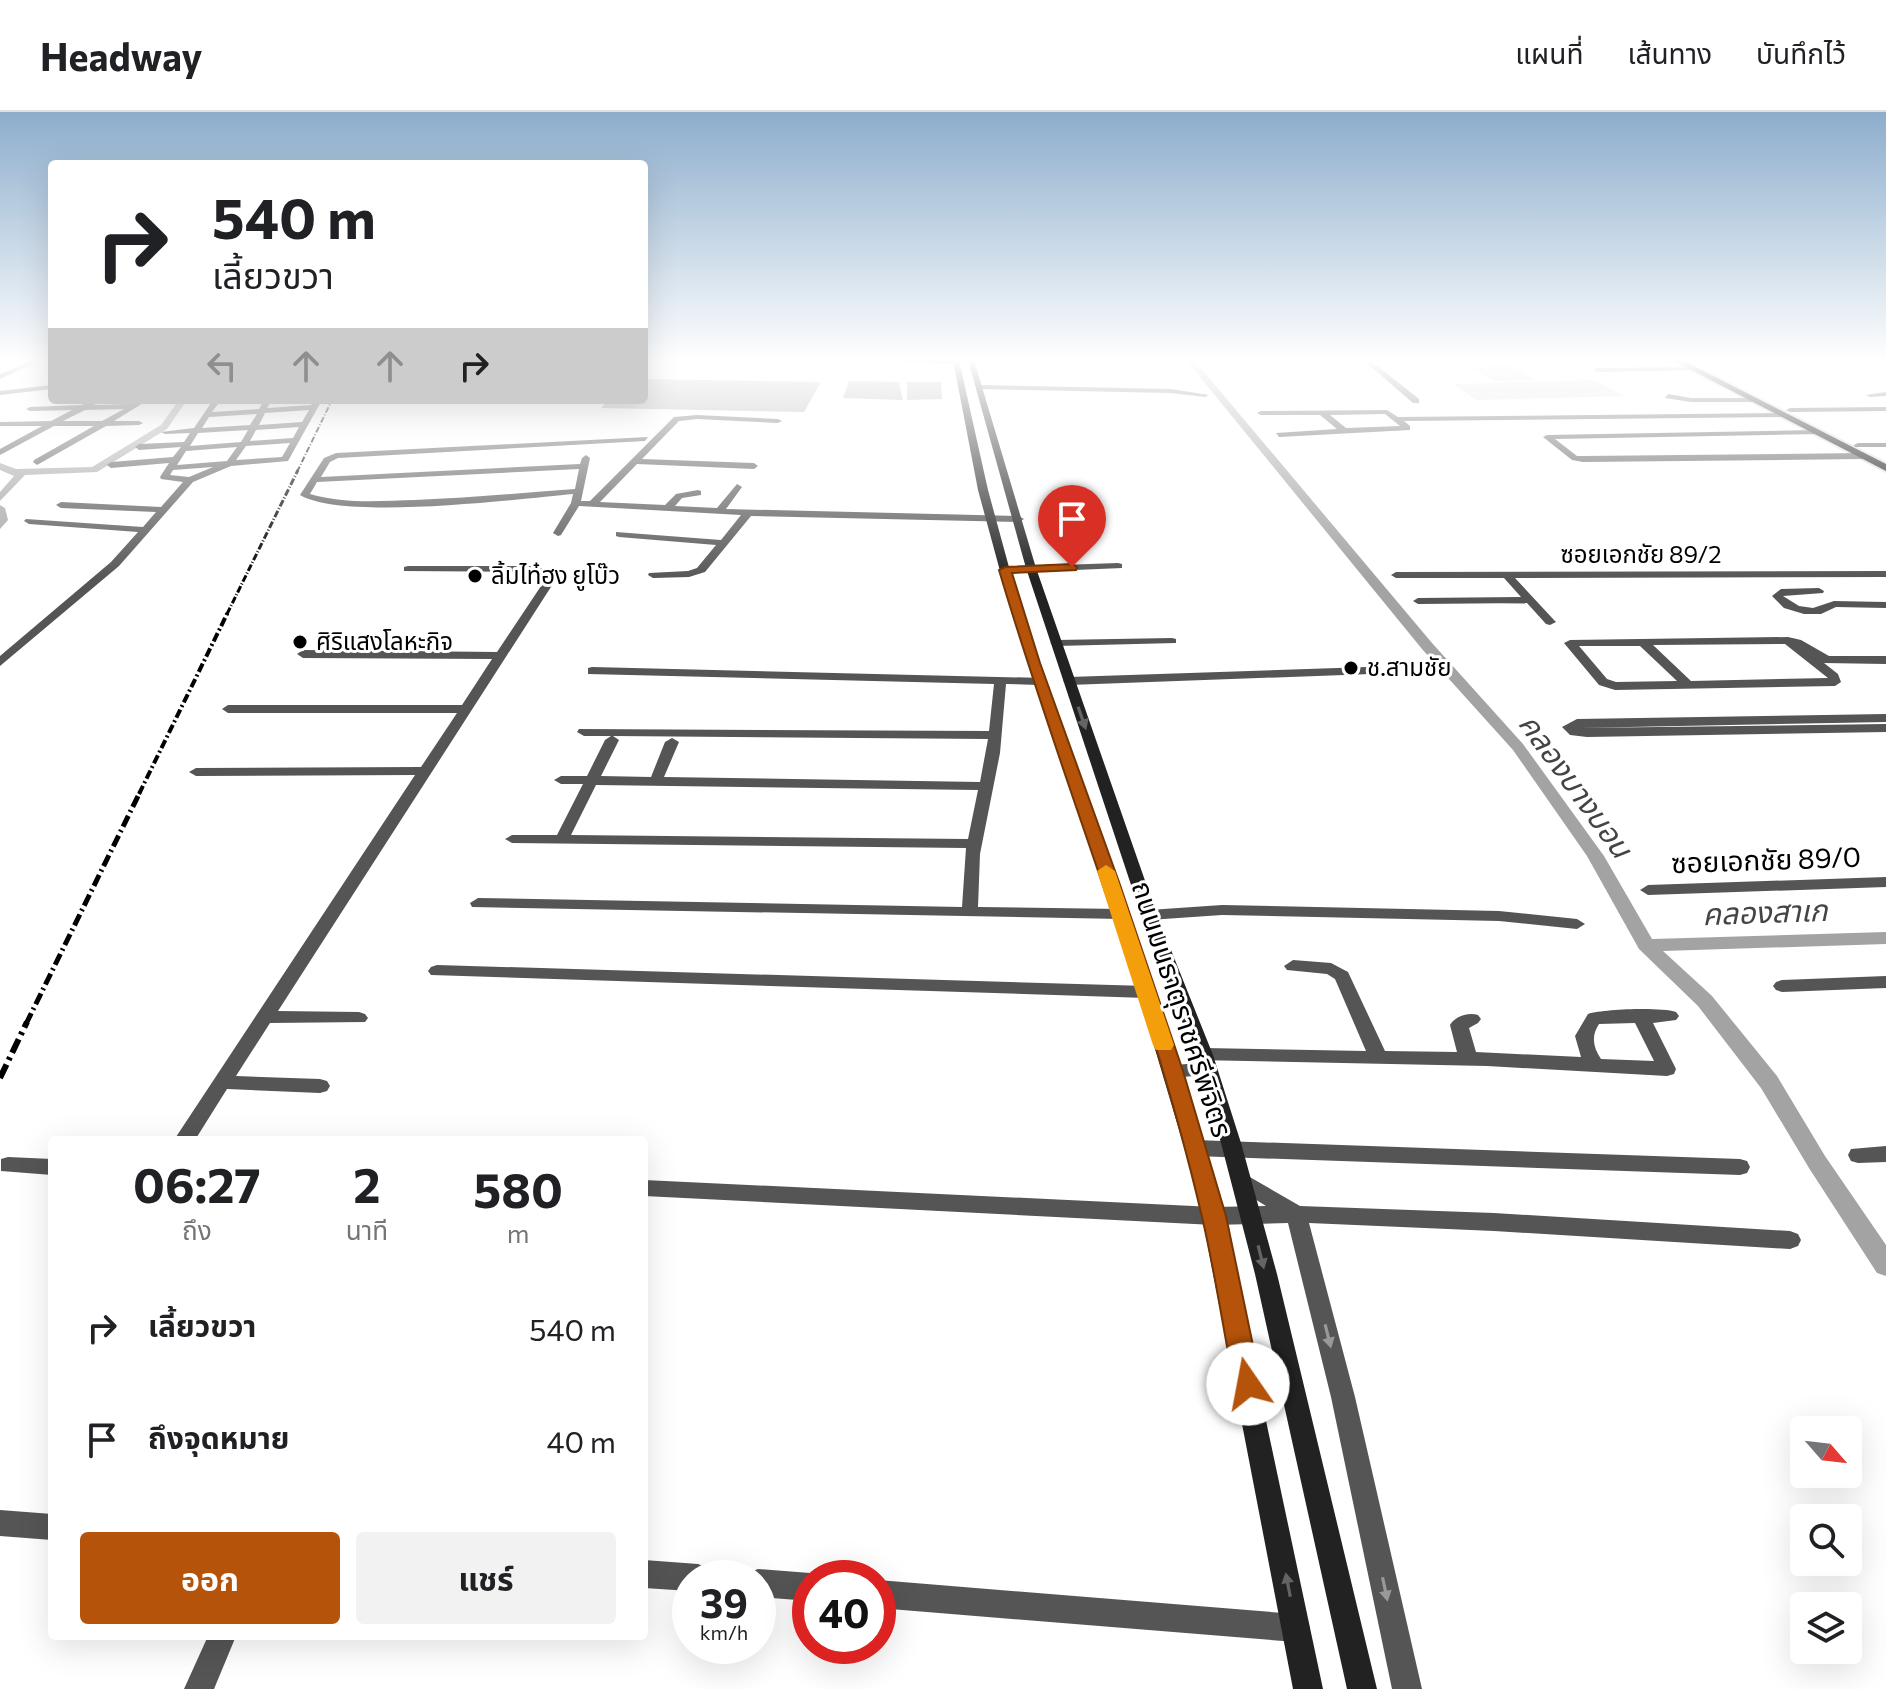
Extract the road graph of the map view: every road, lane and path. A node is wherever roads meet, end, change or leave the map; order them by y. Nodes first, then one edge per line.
1 (35, 434) edge
2 (87, 434) edge
3 (192, 434) edge
4 (250, 434) edge
5 (301, 434) edge
6 (661, 434) edge
7 (975, 434) edge
8 (995, 434) edge
9 (1302, 434) edge
10 (1705, 434) edge
11 (1744, 434) edge
12 (1820, 434) edge
13 (1828, 434) edge
14 (1279, 435) dead end
15 (590, 438) junction
16 (645, 439) dead end
17 (0, 440) edge
18 (297, 440) junction
19 (22, 441) junction
20 (74, 441) junction
21 (244, 444) junction
22 (1886, 445) edge
23 (139, 447) dead end
24 (184, 447) junction
25 (1860, 450) junction
26 (0, 452) edge
27 (698, 453) dead end
28 (655, 454) junction
29 (637, 457) junction
30 (1786, 457) junction
31 (1886, 459) edge
32 (37, 462) dead end
33 (230, 463) junction
34 (171, 464) junction
35 (111, 465) dead end
36 (584, 466) junction
37 (1886, 468) edge
38 (1807, 469) dead end
39 (314, 480) junction
40 (188, 483) junction
41 (737, 487) dead end
42 (580, 491) junction
43 (698, 493) dead end
44 (576, 503) junction
45 (592, 504) junction
46 (61, 505) dead end
47 (668, 508) junction
48 (164, 510) junction
49 (720, 511) junction
50 (748, 513) junction
51 (991, 519) junction
52 (1019, 519) junction
53 (29, 521) dead end
54 (147, 530) junction
55 (558, 533) dead end
56 (619, 534) dead end
57 (722, 543) junction
58 (1404, 561) dead end
59 (1118, 566) dead end
60 (1031, 568) junction
61 (408, 569) dead end
62 (1005, 570) junction
63 (1886, 574) edge
64 (653, 575) dead end
65 (1396, 575) dead end
66 (1415, 575) junction
67 (1507, 575) junction
68 (1798, 575) junction
69 (1819, 591) junction
70 (1530, 600) junction
71 (1418, 601) dead end
72 (1834, 604) junction
73 (1886, 605) edge
74 (1550, 622) dead end
75 (1788, 640) junction
76 (1172, 641) dead end
77 (1642, 641) junction
78 (1056, 643) junction
79 (303, 654) dead end
80 (501, 656) junction
81 (1886, 660) edge
82 (0, 662) edge
83 (592, 671) dead end
84 (1367, 671) dead end
85 (1000, 681) junction
86 (1039, 681) junction
87 (1069, 681) junction
88 (1689, 686) junction
89 (228, 709) dead end
90 (464, 709) junction
91 (1886, 718) edge
92 (1886, 728) edge
93 (584, 732) dead end
94 (995, 735) junction
95 (612, 740) dead end
96 (672, 742) dead end
97 (424, 771) junction
98 (196, 772) dead end
99 (561, 780) dead end
100 (593, 781) junction
101 (656, 781) junction
102 (987, 786) junction
103 (512, 839) dead end
104 (562, 839) junction
105 (975, 844) junction
106 (1886, 882) edge
107 (1648, 890) dead end
108 (478, 903) dead end
109 (970, 912) junction
110 (1121, 914) junction
111 (1149, 915) junction
112 (1577, 924) dead end
113 (1293, 966) dead end
114 (437, 971) dead end
115 (1886, 982) edge
116 (1782, 986) dead end
117 (1147, 992) junction
118 (1640, 1015) junction
119 (1670, 1016) dead end
120 (263, 1017) junction
121 (359, 1018) dead end
122 (1472, 1019) dead end
123 (1378, 1057) junction
124 (1468, 1058) junction
125 (1206, 1062) junction
126 (1595, 1065) junction
127 (1172, 1071) junction
128 (220, 1082) junction
129 (320, 1086) dead end
130 (186, 1136) edge
131 (1195, 1148) junction
132 (1233, 1148) junction
133 (1886, 1154) edge
134 (1858, 1155) dead end
135 (8, 1165) dead end
136 (48, 1167) edge
137 (1740, 1167) dead end
138 (1241, 1180) junction
139 (648, 1188) edge
140 (1296, 1214) junction
141 (1214, 1216) junction
142 (1251, 1216) junction
143 (1790, 1240) dead end
144 (0, 1523) edge
145 (48, 1527) edge
146 (648, 1574) edge
147 (672, 1576) edge
148 (896, 1595) edge
149 (1296, 1628) junction
150 (220, 1640) edge
151 (199, 1689) edge
152 (1308, 1689) edge
153 (1362, 1689) edge
154 (1407, 1689) edge

1 - 19 street
2 - 20 street
3 - 24 street
4 - 21 street
5 - 18 street
6 - 29 street
7 - 51 street, ถนนมนธาตุราชศรีพิจิตร
8 - 52 street, ถนนมนธาตุราชศรีพิจิตร
9 - 14 street
10 - 30 street
11 - 30 street
12 - 25 main road
13 - 25 main road
15 - 16 street
15 - 36 street
15 - 39 street
17 - 19 street
18 - 21 street
18 - 33 street
19 - 20 street
19 - 26 street
20 - 32 street
21 - 24 street
21 - 33 street
22 - 25 street
23 - 24 street
24 - 34 street
25 - 30 street
25 - 31 main road
25 - 37 main road
27 - 28 street
28 - 29 street
28 - 29 street
29 - 45 street
30 - 38 street
33 - 34 street
33 - 40 street
34 - 35 street
34 - 40 street
36 - 39 street
36 - 42 street
39 - 42 street
40 - 48 street
41 - 49 street
42 - 44 street
43 - 47 street
44 - 45 street
44 - 55 street
45 - 47 street
46 - 48 street
47 - 49 street
48 - 54 street
49 - 50 street
50 - 51 street
50 - 57 street
51 - 52 street
51 - 62 street, ถนนมนธาตุราชศรีพิจิตร
52 - 60 street, ถนนมนธาตุราชศรีพิจิตร
53 - 54 street
54 - 82 street
56 - 57 street
57 - 64 street
58 - 66 street
59 - 60 street
60 - 62 street
60 - 78 street, ถนนมนธาตุราชศรีพิจิตร
61 - 80 street
62 - 86 street, ถนนมนธาตุราชศรีพิจิตร
63 - 68 street, ซอยเอกชัย 89/2
65 - 66 street, ซอยเอกชัย 89/2
66 - 67 street, ซอยเอกชัย 89/2
67 - 68 street, ซอยเอกชัย 89/2
67 - 70 street
68 - 69 street
69 - 72 street
69 - 72 street
70 - 71 street
70 - 74 street
72 - 73 street
75 - 77 street
75 - 81 street
75 - 88 street
76 - 78 street
77 - 88 street
77 - 88 street
78 - 87 street, ถนนมนธาตุราชศรีพิจิตร
79 - 80 street
80 - 90 street
83 - 85 street
84 - 87 street
85 - 86 street
85 - 94 street
86 - 110 street, ถนนมนธาตุราชศรีพิจิตร
87 -> 111 street, ถนนมนธาตุราชศรีพิจิตร
89 - 90 street
90 - 97 street
91 - 92 street
93 - 94 street
94 - 102 street
95 - 100 street
96 - 101 street
97 - 98 street
97 - 120 street
99 - 100 street
100 - 101 street
100 - 104 street
101 - 102 street
102 - 105 street
103 - 104 street
104 - 105 street
105 - 109 street
106 - 107 street, ซอยเอกชัย 89/0
108 - 109 street
109 - 110 street
110 - 117 street, ถนนมนธาตุราชศรีพิจิตร
111 - 112 street
111 - 125 street, ถนนมนธาตุราชศรีพิจิตร
113 - 123 street
114 - 117 street
115 - 116 street
117 - 127 street, ถนนมนธาตุราชศรีพิจิตร
118 - 119 street
118 - 126 street
118 - 126 street
120 - 121 street
120 - 128 street
122 - 124 street
123 - 124 street
123 - 125 street
124 - 126 street
125 - 127 street
125 - 132 street, ถนนมนธาตุราชศรีพิจิตร
127 - 131 street, ถนนมนธาตุราชศรีพิจิตร
128 - 129 street
128 - 130 street
131 - 132 street
131 - 141 street, ถนนมนธาตุราชศรีพิจิตร
132 - 137 street
132 - 138 street, ถนนมนธาตุราชศรีพิจิตร
133 - 134 street
135 - 136 street
138 - 140 street
138 - 142 street, ถนนมนธาตุราชศรีพิจิตร
139 - 141 street
140 - 142 street
140 - 143 street
140 -> 154 street
141 - 142 street
149 -> 141 street, ถนนมนธาตุราชศรีพิจิตร
142 -> 153 street, ถนนมนธาตุราชศรีพิจิตร
144 - 145 street
146 - 147 street
148 - 149 street
149 - 152 street, ถนนมนธาตุราชศรีพิจิตร
150 - 151 street

